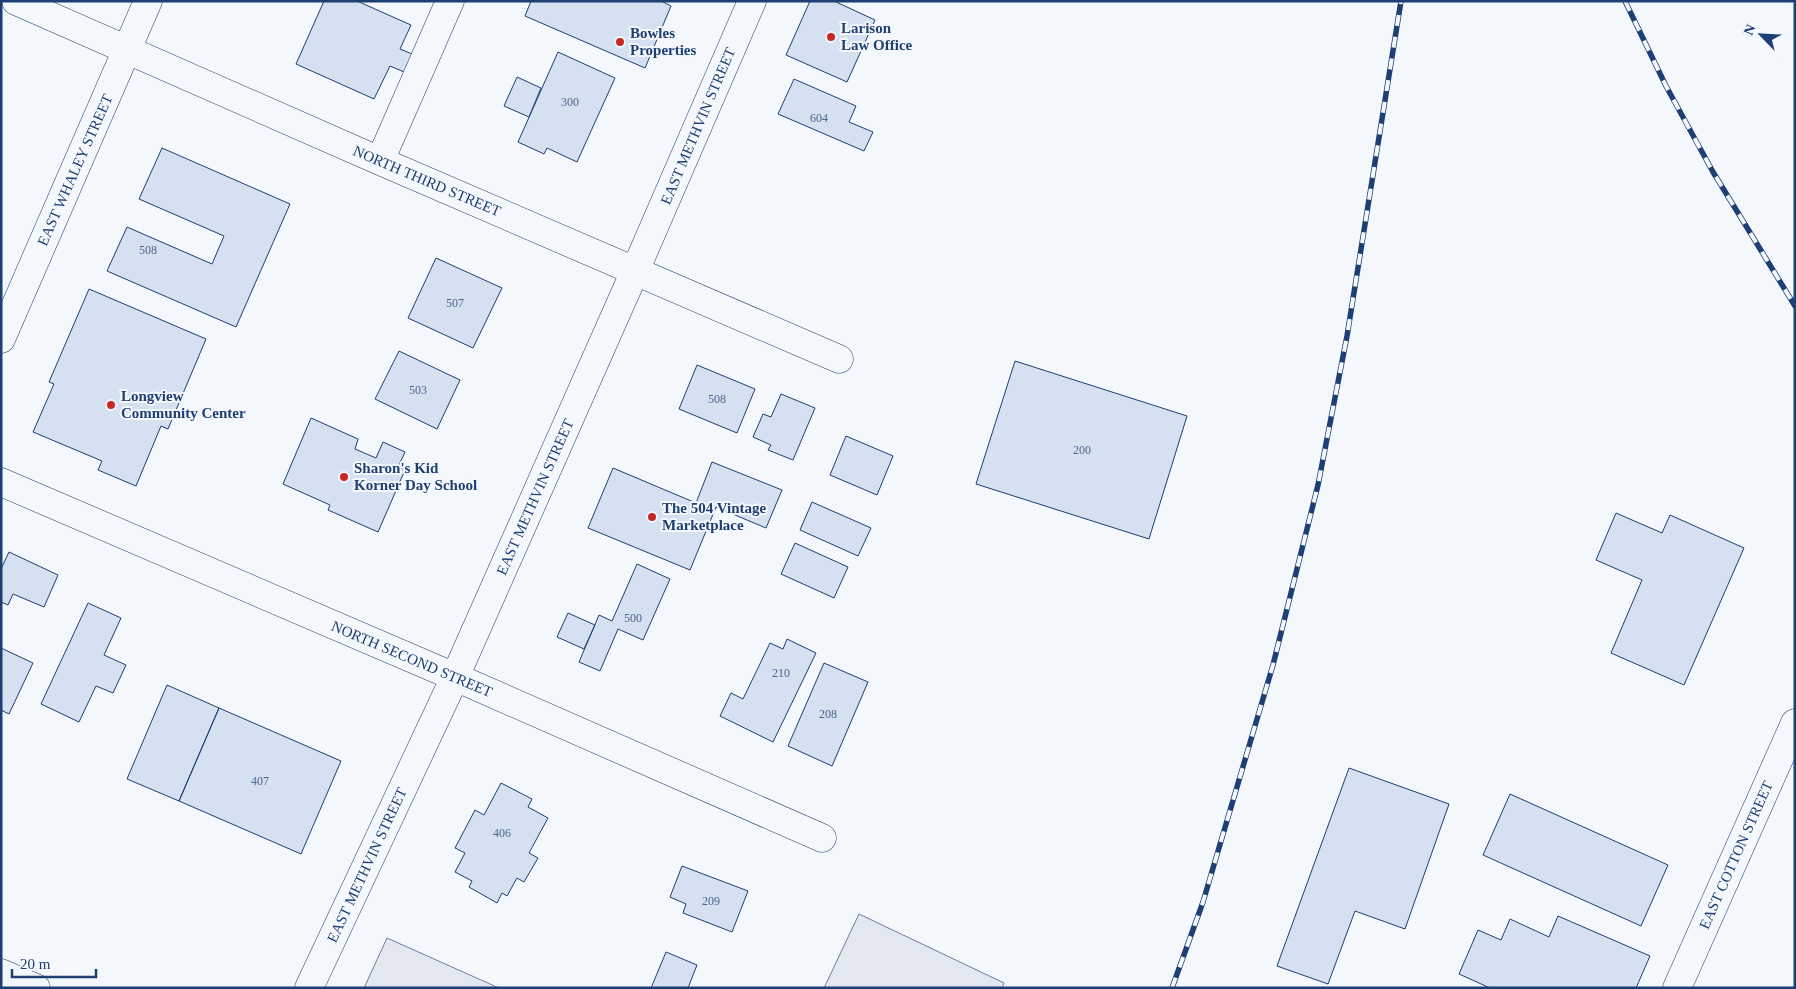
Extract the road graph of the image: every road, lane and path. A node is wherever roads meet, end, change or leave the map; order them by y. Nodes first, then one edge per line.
1 (16, 1) edge
2 (148, 1) edge
3 (450, 1) edge
4 (752, 1) edge
5 (127, 50) junction
6 (380, 162) junction
7 (635, 271) junction
8 (1, 340) edge
9 (839, 359) dead end
10 (1, 482) edge
11 (455, 677) junction
12 (1795, 723) edge
13 (822, 838) dead end
14 (1, 973) edge
15 (36, 988) edge
16 (309, 988) edge
17 (1677, 988) edge

1 - 5 street, NORTH THIRD STREET
2 - 5 street, EAST WHALEY STREET
3 - 6 street
4 - 7 street, EAST METHVIN STREET
5 - 6 street, NORTH THIRD STREET
5 - 8 street, EAST WHALEY STREET
6 - 7 street, NORTH THIRD STREET
7 - 9 street, NORTH THIRD STREET
7 - 11 street, EAST METHVIN STREET
10 - 11 street, NORTH SECOND STREET
11 - 13 street, NORTH SECOND STREET
11 - 16 street, EAST METHVIN STREET
12 - 17 street, EAST COTTON STREET
14 - 15 street

